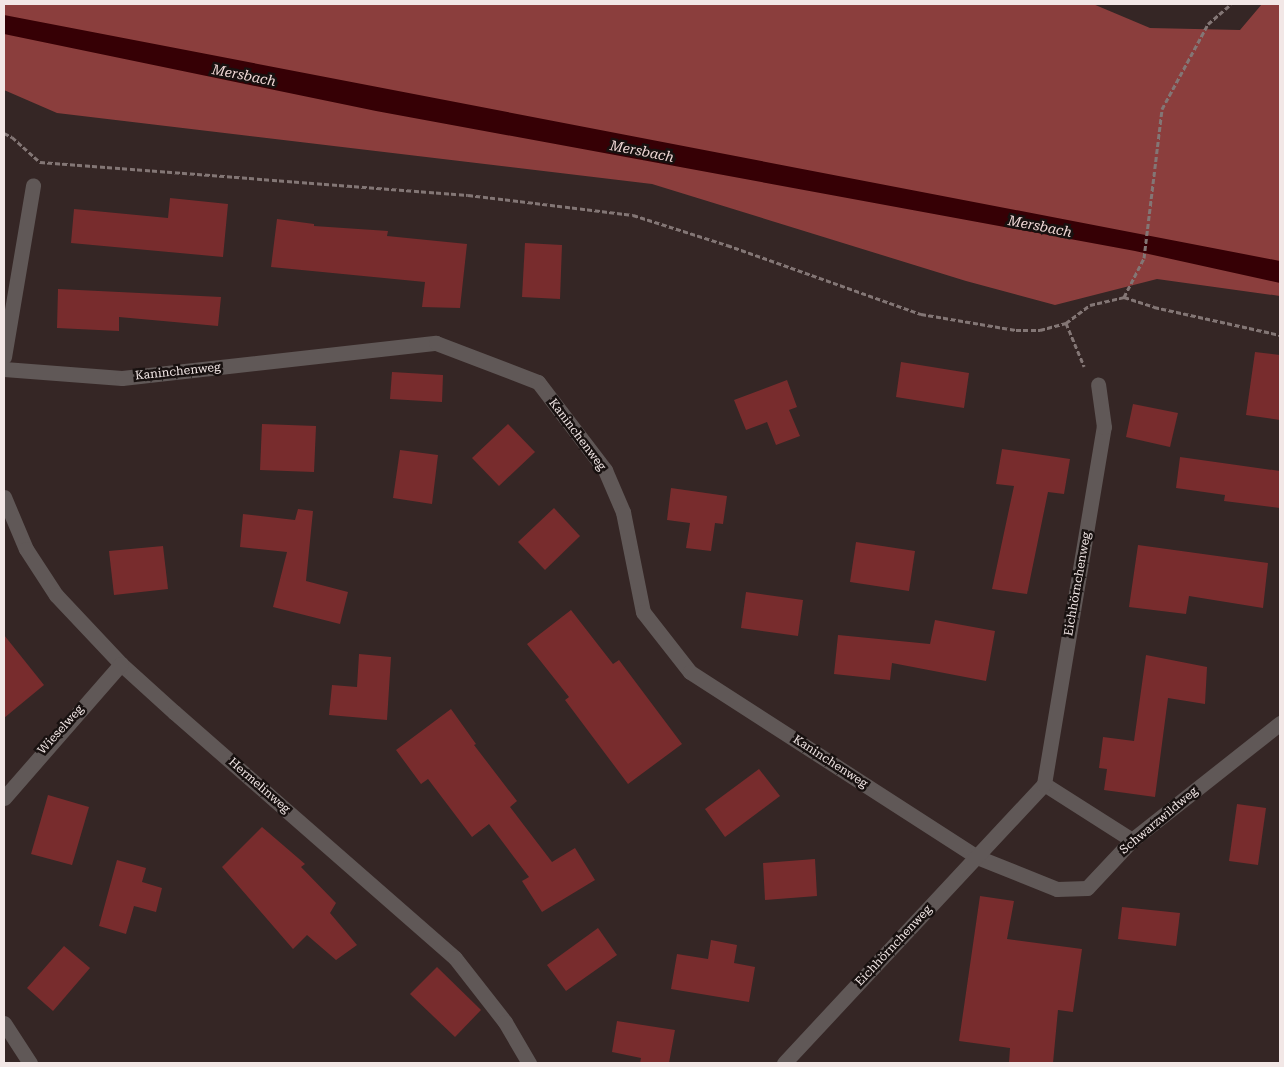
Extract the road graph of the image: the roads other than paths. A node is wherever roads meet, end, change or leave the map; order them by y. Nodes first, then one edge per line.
1 (33, 185) dead end
2 (4, 357) edge
3 (4, 369) edge
4 (1098, 384) road end
5 (4, 497) edge
6 (121, 664) junction
7 (1280, 723) edge
8 (1044, 784) junction
9 (4, 798) edge
10 (1132, 840) junction
11 (977, 857) junction
12 (4, 1023) edge
13 (30, 1063) edge
14 (530, 1063) edge
15 (784, 1063) edge

1 - 2 street
3 - 11 street, Kaninchenweg
4 - 8 street, Eichhörnchenweg
5 - 6 street, Hermelinweg
6 - 9 street, Wieselweg
6 - 14 street, Hermelinweg
7 - 10 street, Schwarzwildweg
8 - 10 street
8 - 11 street, Eichhörnchenweg
10 - 11 street, Schwarzwildweg
11 - 15 street, Eichhörnchenweg
12 - 13 street

